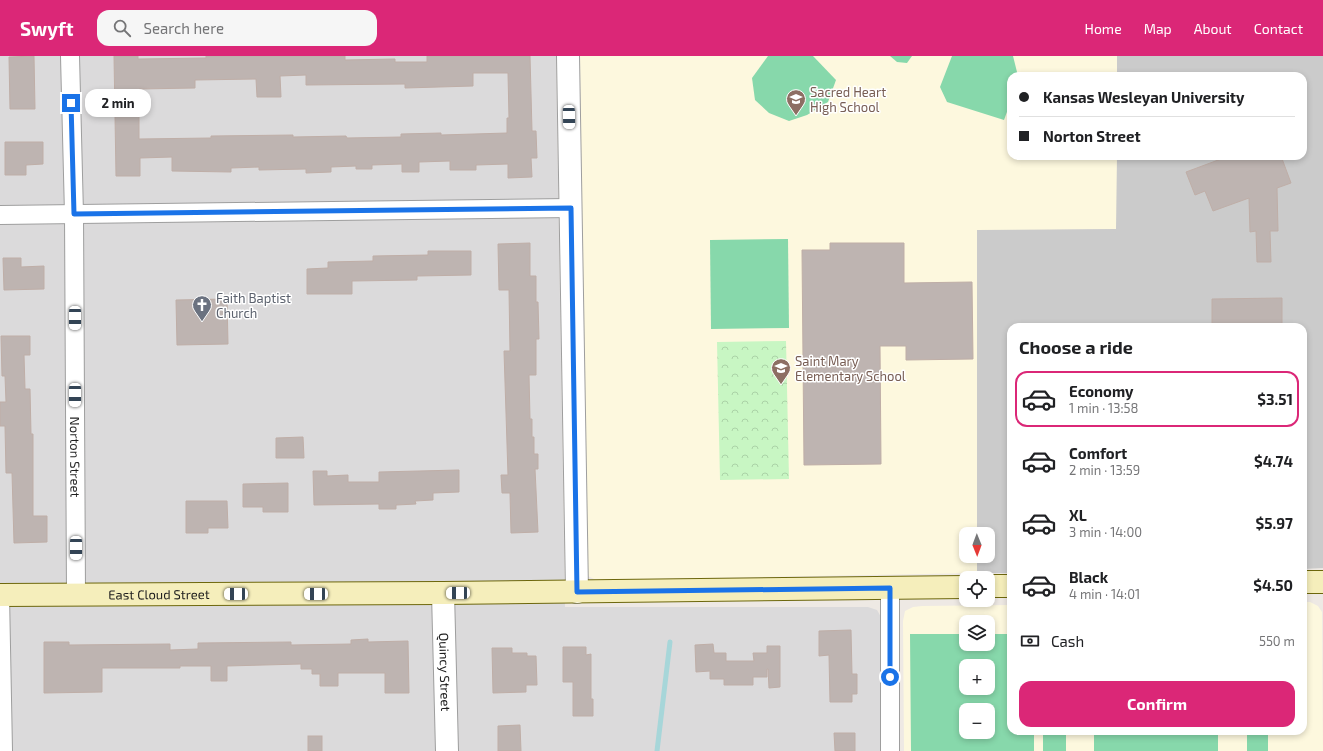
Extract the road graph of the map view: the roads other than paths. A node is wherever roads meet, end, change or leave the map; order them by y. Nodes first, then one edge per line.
1 (70, 56) edge
2 (568, 56) edge
3 (571, 208) junction
4 (0, 214) edge
5 (74, 214) junction
6 (1307, 582) edge
7 (1323, 582) edge
8 (995, 586) edge
9 (1007, 586) edge
10 (959, 587) edge
11 (890, 588) junction
12 (577, 592) junction
13 (443, 594) junction
14 (0, 595) edge
15 (76, 595) junction
16 (3, 751) edge
17 (447, 751) edge
18 (890, 751) edge

1 - 5 street, Norton Street
2 - 3 street
3 - 5 street
3 - 12 street
4 - 5 street
5 - 15 street, Norton Street
6 - 7 main road
8 - 9 main road
10 - 11 main road, East Cloud Street
11 - 12 main road, East Cloud Street
11 - 18 street
12 - 13 main road, East Cloud Street
13 - 15 main road, East Cloud Street
13 - 17 street, Quincy Street
14 - 15 main road, East Cloud Street
14 - 16 street

